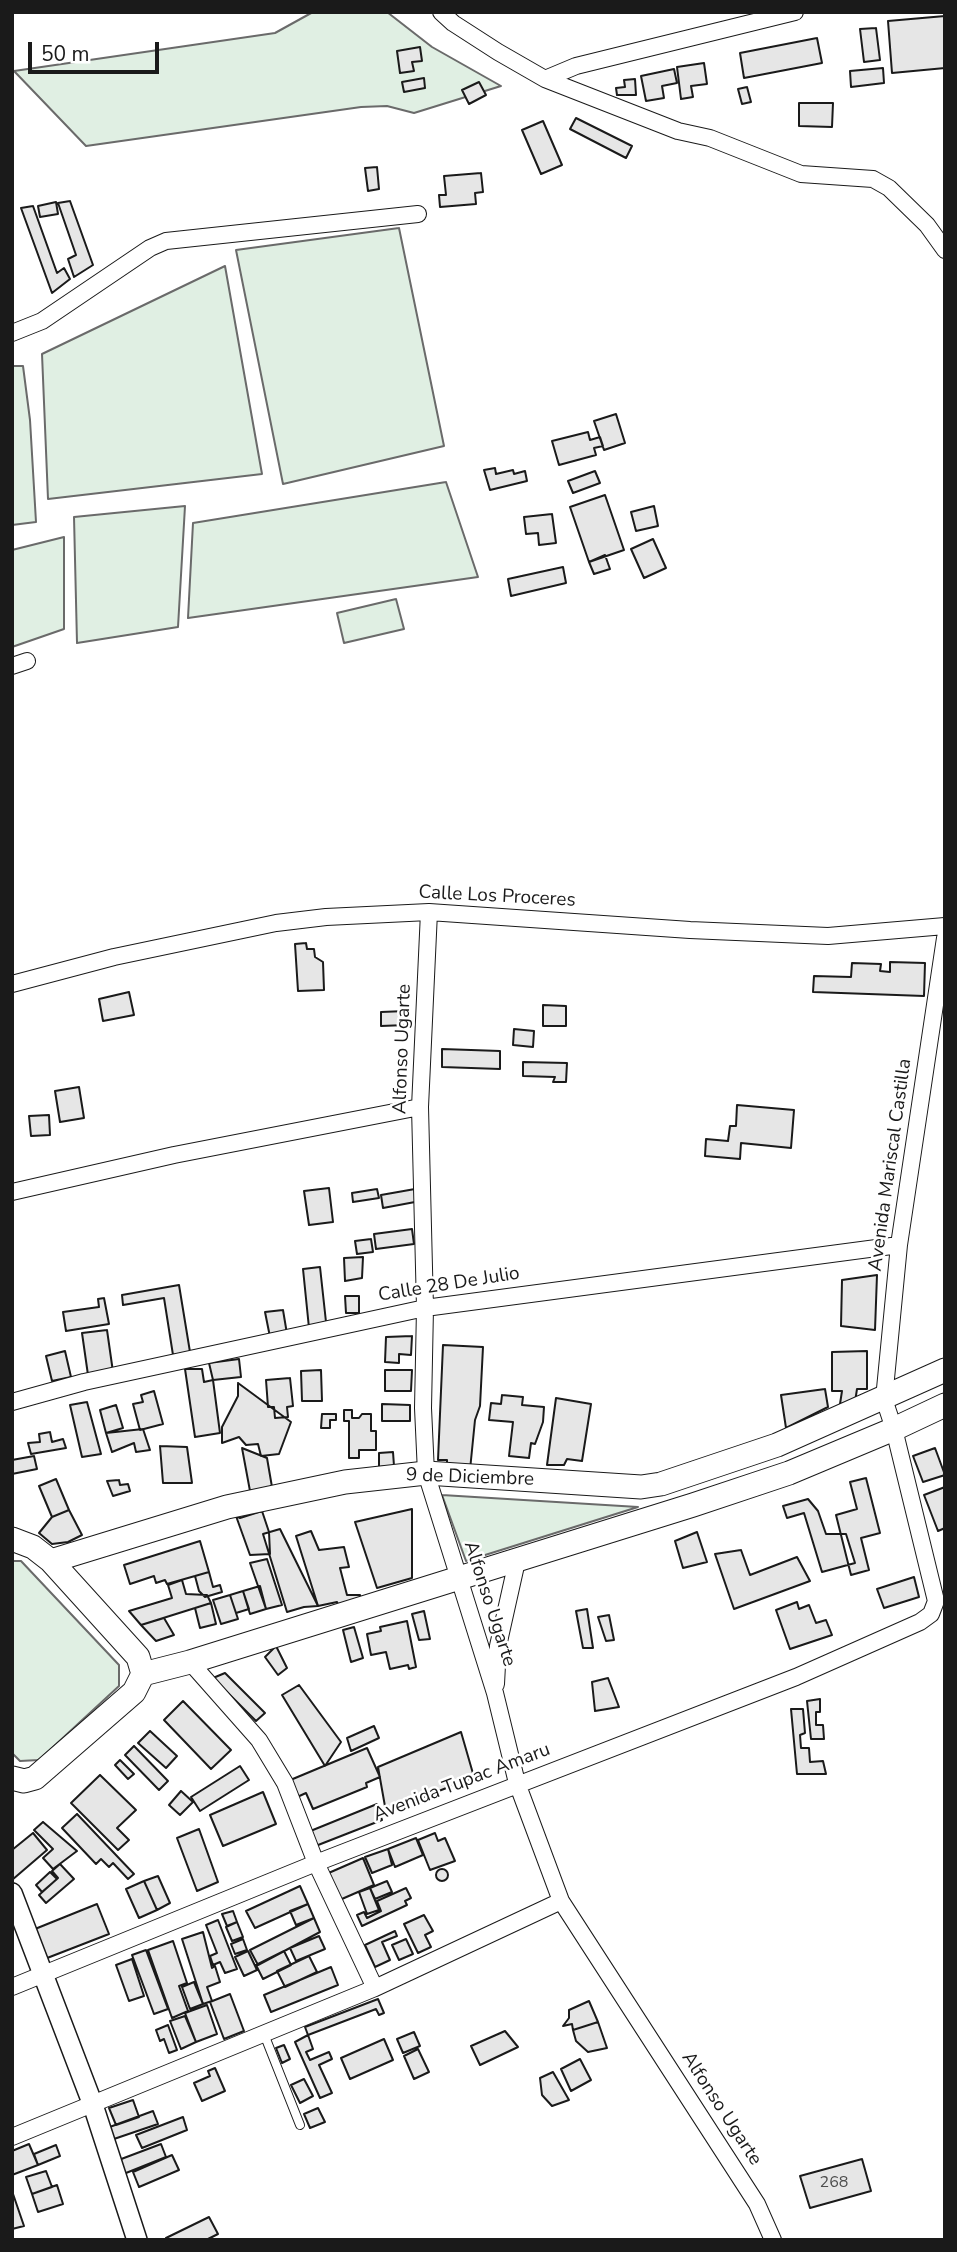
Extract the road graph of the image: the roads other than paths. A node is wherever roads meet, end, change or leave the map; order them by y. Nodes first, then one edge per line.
1 (441, 12) edge
2 (794, 12) edge
3 (545, 79) junction
4 (418, 214) dead end
5 (945, 250) edge
6 (12, 332) edge
7 (429, 912) junction
8 (945, 926) edge
9 (945, 938) edge
10 (12, 984) edge
11 (420, 1107) junction
12 (12, 1192) edge
13 (899, 1245) junction
14 (425, 1308) junction
15 (945, 1370) edge
16 (884, 1399) junction
17 (12, 1402) edge
18 (945, 1405) edge
19 (894, 1429) junction
20 (426, 1473) junction
21 (12, 1539) edge
22 (517, 1561) junction
23 (51, 1562) junction
24 (459, 1578) junction
25 (190, 1662) junction
26 (143, 1674) junction
27 (495, 1693) junction
28 (13, 1783) edge
29 (517, 1783) junction
30 (316, 1863) junction
31 (12, 1893) edge
32 (561, 1901) junction
33 (44, 1975) junction
34 (12, 1987) edge
35 (375, 1988) junction
36 (264, 2034) junction
37 (93, 2105) junction
38 (300, 2125) dead end
39 (12, 2137) edge
40 (137, 2240) edge
41 (773, 2240) edge

1 - 3 street
2 - 3 street
3 - 5 street
4 - 6 street
7 - 8 street, Calle Los Proceres
7 - 10 street, Calle Los Proceres
7 - 11 street, Alfonso Ugarte
9 - 13 street, Avenida Mariscal Castilla
11 - 12 street
11 - 14 street, Alfonso Ugarte
13 - 14 street, Calle 28 De Julio
13 - 16 street, Avenida Mariscal Castilla
14 - 17 street, Calle 28 De Julio
14 - 20 street, Alfonso Ugarte
15 - 16 main road, 9 de Diciembre
16 - 19 street
16 - 20 main road, 9 de Diciembre
18 - 19 main road
19 - 22 main road
19 - 29 street, Avenida Tupac Amaru
20 - 23 main road, 9 de Diciembre
20 - 24 street, Alfonso Ugarte
21 - 23 main road
22 - 24 main road
22 - 27 street
23 - 26 main road
24 - 25 main road
24 - 27 street, Alfonso Ugarte
25 - 26 main road
25 - 30 street
26 - 28 main road
27 - 29 street, Alfonso Ugarte
29 - 30 street, Avenida Tupac Amaru
29 - 32 street, Alfonso Ugarte
30 - 33 street, Avenida Tupac Amaru
30 - 35 street
31 - 33 street
32 - 35 street
32 - 41 street, Alfonso Ugarte
33 - 34 street, Avenida Tupac Amaru
33 - 37 street
35 - 36 street
36 - 37 street
36 - 38 lane
37 - 39 street
37 - 40 street

